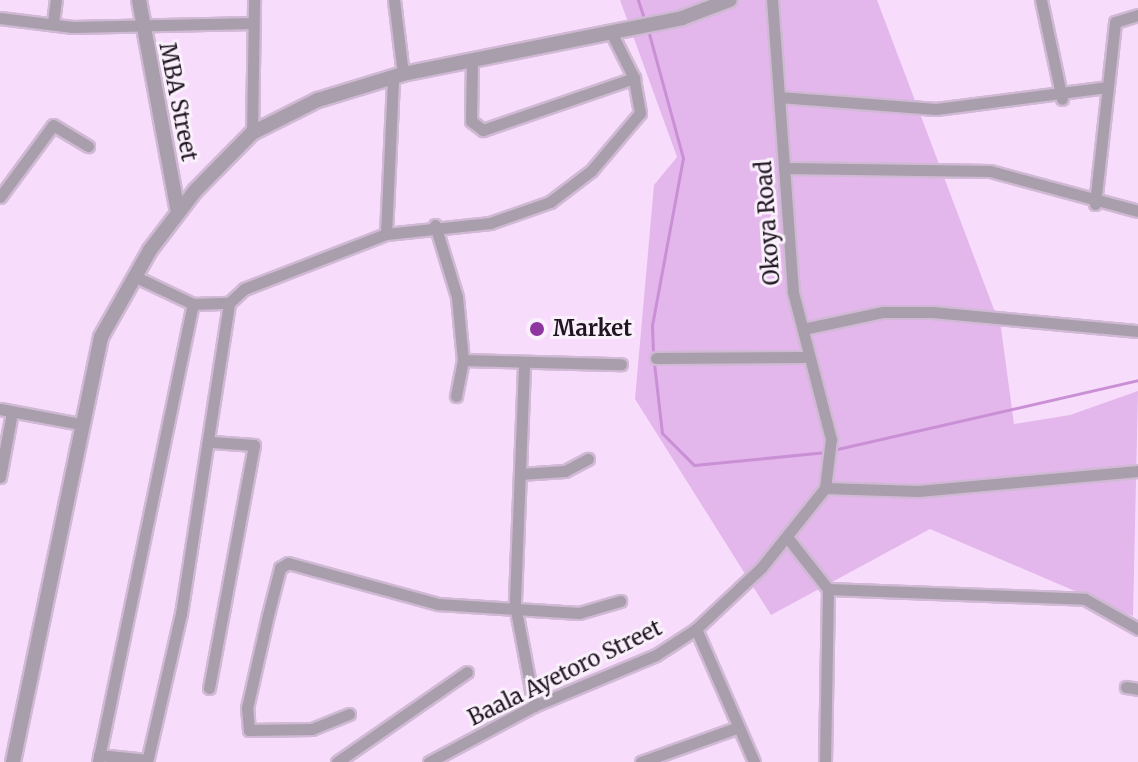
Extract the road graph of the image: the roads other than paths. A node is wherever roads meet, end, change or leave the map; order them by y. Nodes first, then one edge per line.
1 (56, 0) edge
2 (139, 0) edge
3 (254, 0) edge
4 (394, 0) edge
5 (730, 0) edge
6 (772, 0) edge
7 (1041, 0) edge
8 (1138, 15) edge
9 (0, 18) edge
10 (53, 23) junction
11 (253, 23) junction
12 (142, 27) junction
13 (616, 34) junction
14 (472, 59) junction
15 (398, 75) junction
16 (634, 78) junction
17 (1107, 87) junction
18 (779, 97) junction
19 (1062, 99) junction
20 (252, 133) junction
21 (88, 146) dead end
22 (784, 168) junction
23 (0, 197) edge
24 (1095, 204) junction
25 (1138, 211) edge
26 (178, 212) junction
27 (435, 225) junction
28 (386, 234) junction
29 (134, 276) junction
30 (229, 303) junction
31 (193, 304) junction
32 (803, 329) junction
33 (1138, 331) edge
34 (804, 357) junction
35 (656, 358) dead end
36 (463, 360) junction
37 (621, 364) dead end
38 (524, 366) junction
39 (456, 396) dead end
40 (6, 410) edge
41 (80, 424) junction
42 (212, 442) junction
43 (588, 459) dead end
44 (831, 465) joint
45 (1133, 472) edge
46 (520, 474) junction
47 (0, 477) edge
48 (825, 488) junction
49 (787, 537) junction
50 (828, 589) junction
51 (620, 601) dead end
52 (515, 605) junction
53 (696, 629) junction
54 (1138, 629) edge
55 (467, 672) dead end
56 (209, 688) dead end
57 (534, 706) junction
58 (349, 714) dead end
59 (736, 728) junction
60 (98, 759) edge
61 (147, 761) edge
62 (13, 762) edge
63 (337, 762) edge
64 (429, 762) edge
65 (641, 762) edge
66 (754, 762) edge
67 (825, 762) edge

1 - 10 street
2 - 12 street, MBA Street
3 - 11 street
4 - 15 street
5 - 13 street
6 - 18 street, Okoya Road
7 - 19 street
8 - 17 street
9 - 10 street
10 - 12 street
11 - 12 street
11 - 20 street
12 - 26 street, MBA Street
13 - 14 street
13 - 16 street
14 - 15 street
14 - 16 street
15 - 20 street
15 - 28 street
16 - 27 street
17 - 19 street
17 - 24 street
18 - 19 street
18 - 22 street, Okoya Road
20 - 26 street
21 - 23 street
22 - 24 street
22 - 32 street, Okoya Road
24 - 25 street
26 - 29 street
27 - 28 street
27 - 36 street
28 - 30 street
29 - 31 street
29 - 41 street
30 - 31 street
30 - 42 street
31 - 60 street
32 - 33 street
32 - 34 street, Okoya Road
34 - 35 street
34 - 44 street, Okoya Road
36 - 38 street
36 - 39 street
37 - 38 street
38 - 46 street
40 - 41 street
40 - 47 street
41 - 62 street
42 - 56 street
42 - 61 street
43 - 46 street
44 - 48 street, Baala Ayetoro Street
45 - 48 street
46 - 52 street
48 - 49 street, Baala Ayetoro Street
49 - 50 street
49 - 53 street, Baala Ayetoro Street
50 - 54 street
50 - 67 street
51 - 52 street
52 - 57 street
52 - 58 street
53 - 57 street, Baala Ayetoro Street
53 - 59 street
55 - 63 street
57 - 64 street, Baala Ayetoro Street
59 - 65 street
59 - 66 street
60 - 61 street

